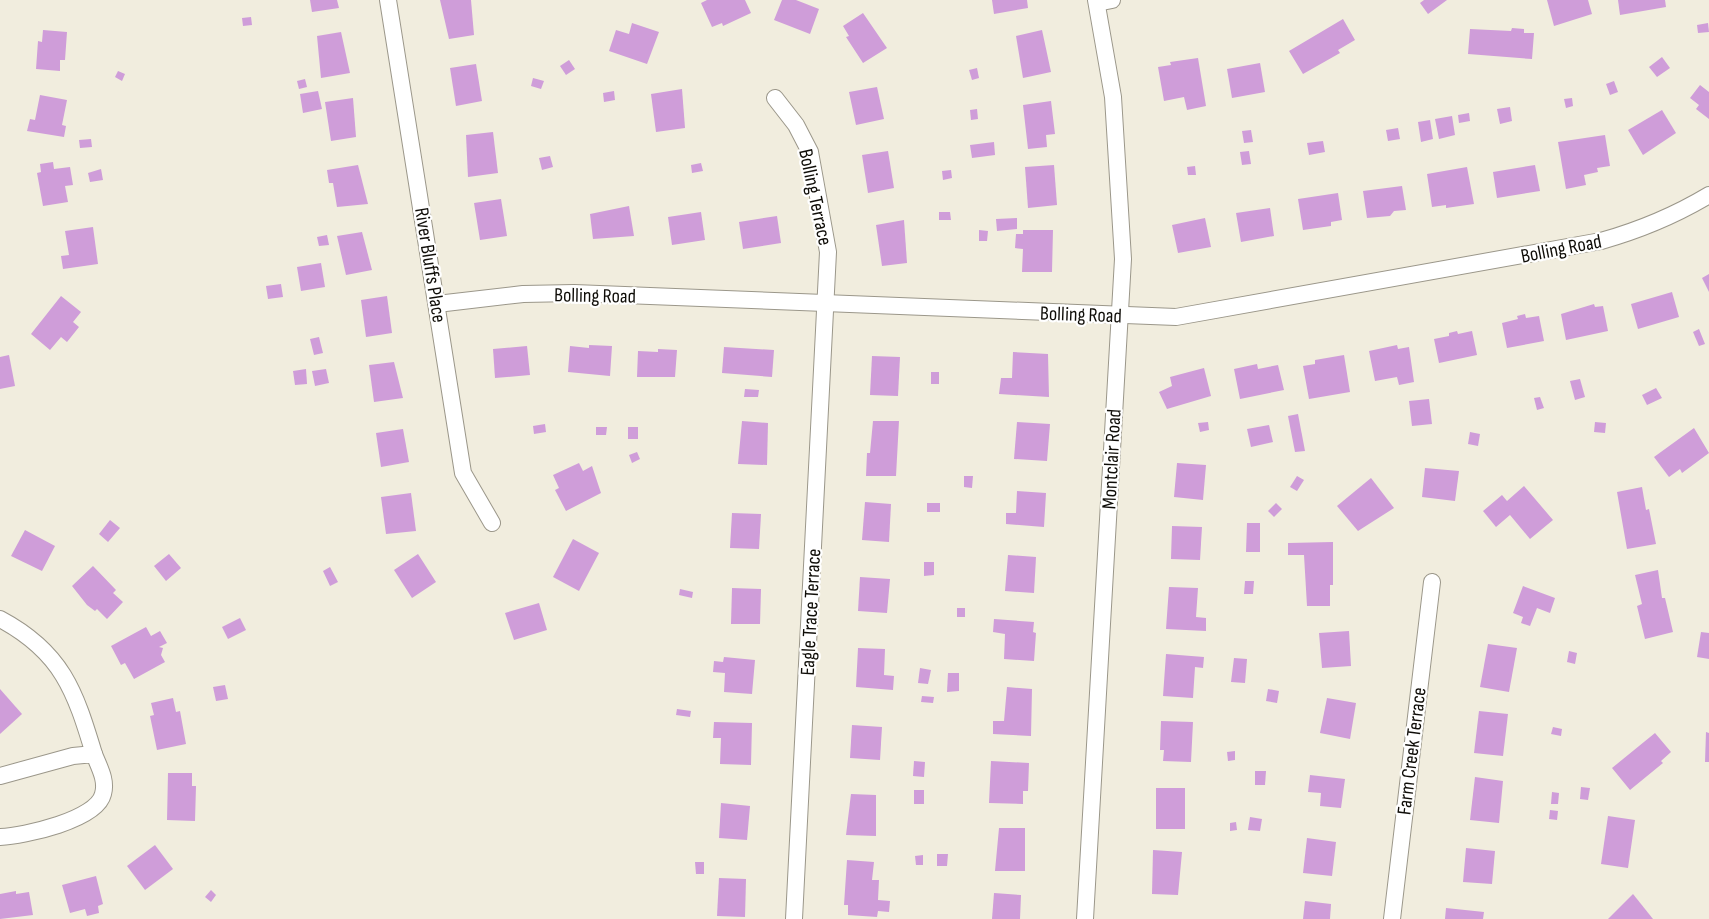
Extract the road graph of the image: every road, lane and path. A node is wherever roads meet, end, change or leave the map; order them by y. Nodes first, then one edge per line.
1 (388, 0) edge
2 (1102, 1) edge
3 (775, 98) dead end
4 (1709, 195) edge
5 (437, 304) junction
6 (826, 304) junction
7 (1119, 316) junction
8 (492, 523) dead end
9 (1432, 582) dead end
10 (0, 619) edge
11 (94, 754) junction
12 (0, 776) edge
13 (0, 837) edge
14 (794, 919) edge
15 (1085, 919) edge
16 (1392, 919) edge

1 - 5 street, River Bluffs Place
2 - 7 street, Montclair Road
3 - 6 street, Bolling Terrace
4 - 7 street, Bolling Road
5 - 6 street, Bolling Road
5 - 8 street, River Bluffs Place
6 - 7 street, Bolling Road
6 - 14 street, Eagle Trace Terrace
7 - 15 street, Montclair Road
9 - 16 street, Farm Creek Terrace
10 - 11 street
11 - 12 street
11 - 13 street

